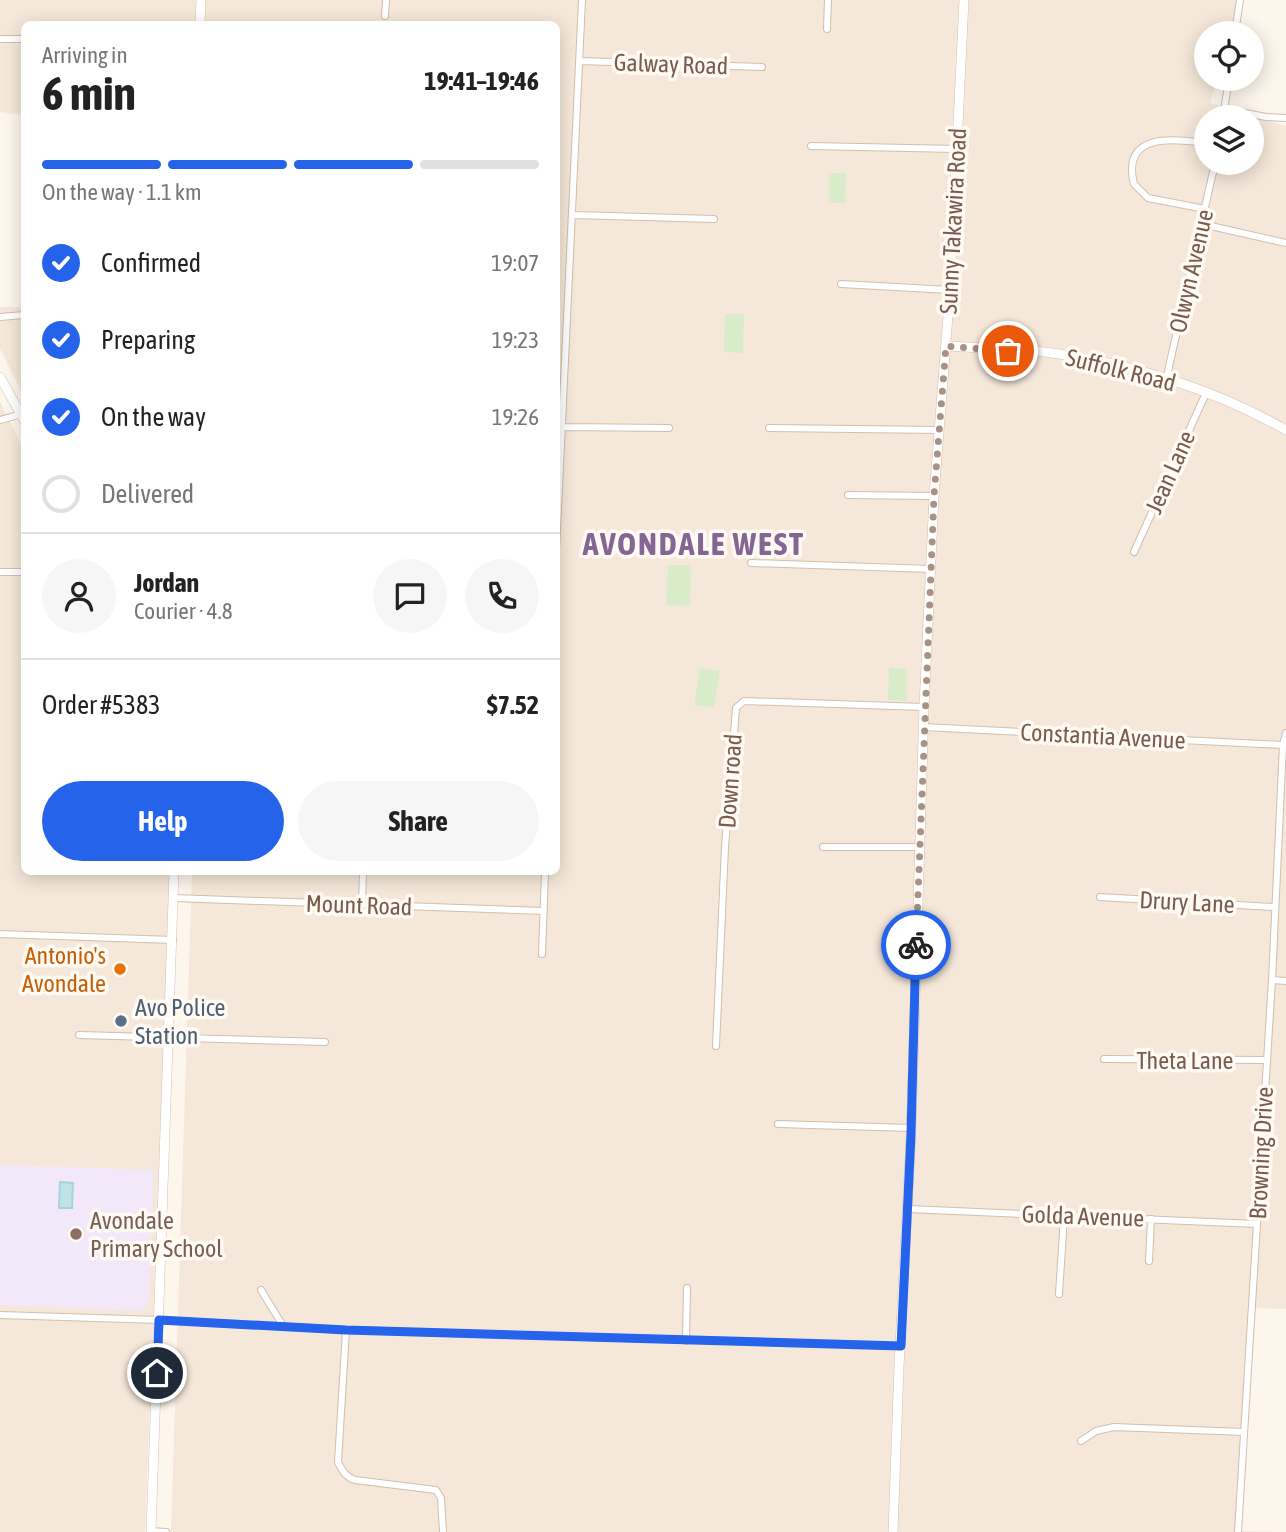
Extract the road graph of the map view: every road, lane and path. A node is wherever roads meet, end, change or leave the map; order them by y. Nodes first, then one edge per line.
1 (201, 0) edge
2 (386, 0) edge
3 (582, 0) edge
4 (828, 0) edge
5 (964, 0) edge
6 (1240, 0) edge
7 (385, 16) dead end
8 (200, 21) edge
9 (1237, 21) edge
10 (827, 29) dead end
11 (0, 39) edge
12 (21, 39) edge
13 (580, 61) junction
14 (762, 67) dead end
15 (1264, 117) edge
16 (1286, 118) edge
17 (1194, 142) edge
18 (811, 146) dead end
19 (957, 149) junction
20 (1212, 175) edge
21 (1205, 209) junction
22 (574, 215) junction
23 (714, 219) dead end
24 (1202, 224) junction
25 (1286, 243) edge
26 (841, 284) dead end
27 (950, 290) junction
28 (21, 316) edge
29 (0, 317) edge
30 (560, 339) edge
31 (567, 339) junction
32 (946, 346) junction
33 (0, 377) edge
34 (1166, 380) junction
35 (1206, 393) junction
36 (21, 414) edge
37 (21, 417) edge
38 (0, 420) edge
39 (563, 427) junction
40 (669, 428) dead end
41 (769, 428) dead end
42 (939, 430) junction
43 (1286, 430) edge
44 (560, 480) edge
45 (848, 495) dead end
46 (934, 496) junction
47 (1134, 552) dead end
48 (751, 563) dead end
49 (931, 569) junction
50 (0, 572) edge
51 (21, 572) edge
52 (924, 707) junction
53 (923, 727) junction
54 (1286, 733) edge
55 (1283, 745) junction
56 (920, 846) junction
57 (822, 847) dead end
58 (174, 875) edge
59 (363, 875) edge
60 (545, 875) edge
61 (1100, 897) dead end
62 (174, 898) junction
63 (362, 905) junction
64 (1274, 907) junction
65 (544, 911) junction
66 (0, 934) edge
67 (173, 940) junction
68 (542, 954) dead end
69 (1272, 980) junction
70 (1286, 981) edge
71 (79, 1035) dead end
72 (170, 1038) junction
73 (325, 1042) dead end
74 (716, 1046) dead end
75 (1104, 1059) dead end
76 (1267, 1060) junction
77 (778, 1124) dead end
78 (911, 1129) junction
79 (908, 1209) junction
80 (1064, 1216) junction
81 (1151, 1219) junction
82 (1257, 1224) junction
83 (1149, 1261) dead end
84 (687, 1288) dead end
85 (261, 1290) dead end
86 (1059, 1294) dead end
87 (0, 1315) edge
88 (159, 1320) junction
89 (283, 1326) junction
90 (346, 1330) junction
91 (686, 1341) junction
92 (901, 1346) junction
93 (1244, 1432) junction
94 (1081, 1441) dead end
95 (151, 1532) edge
96 (166, 1532) edge
97 (443, 1532) edge
98 (894, 1532) edge
99 (1238, 1532) edge

1 - 8 main road
2 - 7 street
3 - 13 street
4 - 10 street
5 - 19 main road, Sunny Takawira Road
6 - 9 street
11 - 12 street
13 - 14 street, Galway Road
13 - 22 street
15 - 16 street
17 - 21 street
18 - 19 street
19 - 27 main road, Sunny Takawira Road
20 - 21 street, Olwyn Avenue
21 - 24 street, Olwyn Avenue
22 - 23 street
22 - 31 street
24 - 25 street
24 - 34 street, Olwyn Avenue
26 - 27 street
27 - 32 main road, Sunny Takawira Road
28 - 29 street
30 - 31 street
31 - 39 street
32 - 34 main road, Suffolk Road
32 - 42 main road, Sunny Takawira Road
33 - 36 main road
34 - 35 main road, Suffolk Road
35 - 43 main road, Suffolk Road
35 - 47 street, Jean Lane
37 - 38 street
39 - 40 street
39 - 44 street
41 - 42 street
42 - 46 main road, Sunny Takawira Road
45 - 46 street
46 - 49 main road, Sunny Takawira Road
48 - 49 street
49 - 52 main road, Sunny Takawira Road
50 - 51 street
52 - 53 main road, Sunny Takawira Road
52 - 74 street, Down road
53 - 55 street, Constantia Avenue
53 - 56 main road, Sunny Takawira Road
54 - 55 street, Browning Drive
55 - 64 street, Browning Drive
56 - 57 street
56 - 78 main road, Sunny Takawira Road
58 - 62 main road
59 - 63 street
60 - 65 street
61 - 64 street, Drury Lane
62 - 63 street, Mount Road
62 - 67 main road
63 - 65 street, Mount Road
64 - 69 street, Browning Drive
65 - 68 street
66 - 67 street
67 - 72 main road
69 - 70 street
69 - 76 street, Browning Drive
71 - 72 street
72 - 73 street
72 - 88 main road
75 - 76 street, Theta Lane
76 - 82 street, Browning Drive
77 - 78 street
78 - 79 main road, Sunny Takawira Road
79 - 80 street, Golda Avenue
79 - 92 main road, Sunny Takawira Road
80 - 81 street, Golda Avenue
80 - 86 street
81 - 82 street, Golda Avenue
81 - 83 street
82 - 93 street, Browning Drive
84 - 91 street
85 - 89 street
87 - 88 street
88 - 89 street
88 - 95 main road
89 - 90 street
90 - 91 street
90 - 97 street
91 - 92 street
92 - 98 main road, Sunny Takawira Road
93 - 94 street
93 - 99 street, Browning Drive
95 - 96 street

